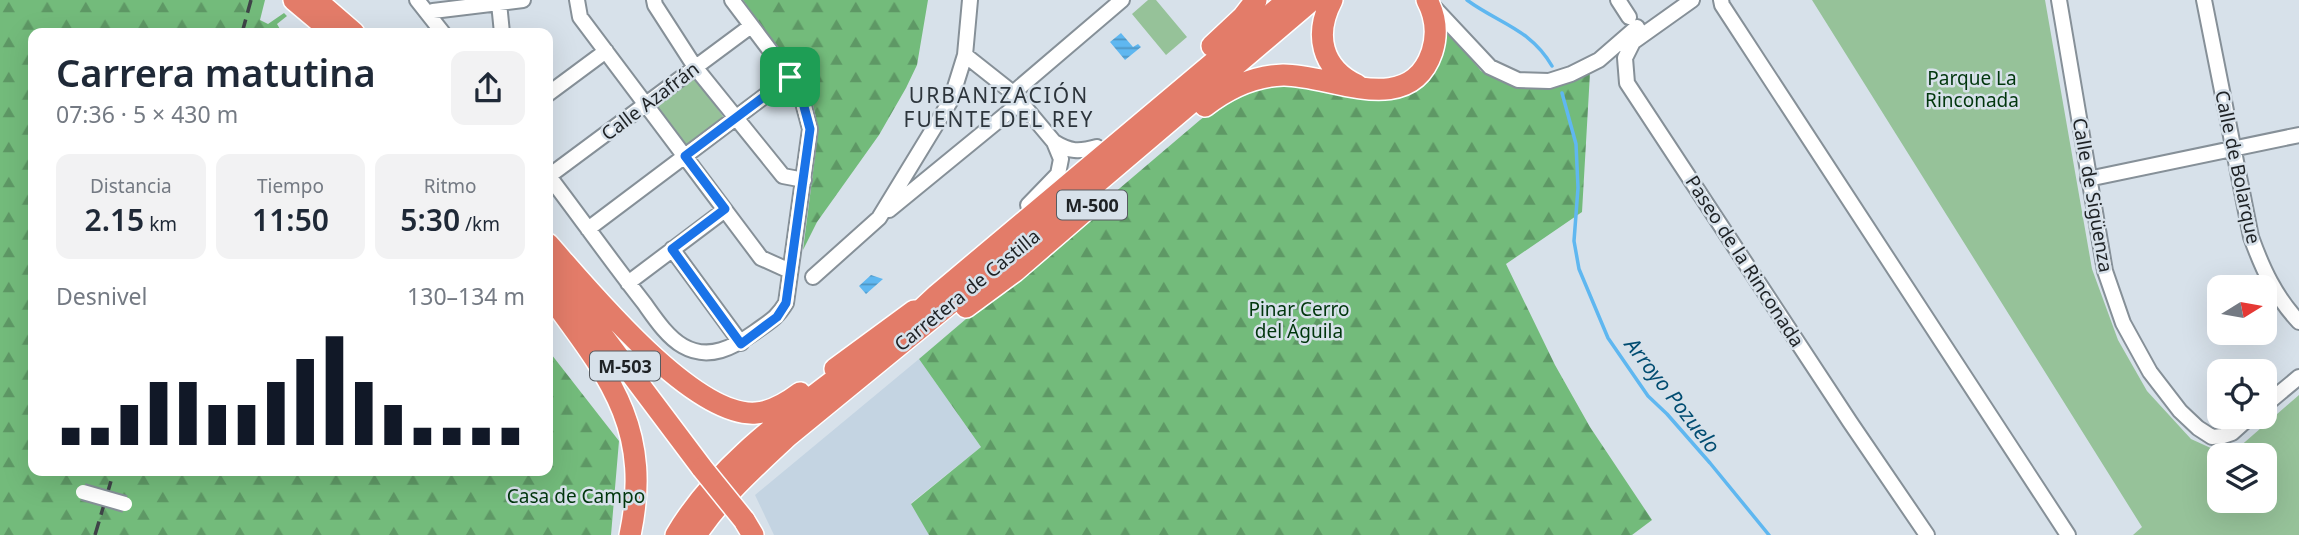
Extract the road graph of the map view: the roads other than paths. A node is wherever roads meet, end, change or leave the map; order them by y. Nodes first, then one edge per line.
1 (295, 0) edge
2 (316, 0) edge
3 (418, 0) edge
4 (523, 0) edge
5 (577, 0) edge
6 (654, 0) edge
7 (732, 0) edge
8 (971, 0) edge
9 (1122, 0) edge
10 (1256, 0) edge
11 (1273, 0) edge
12 (1288, 0) edge
13 (1312, 0) edge
14 (1332, 0) edge
15 (1618, 0) edge
16 (1679, 0) edge
17 (1692, 0) edge
18 (1721, 0) edge
19 (2059, 0) edge
20 (2204, 0) edge
21 (1428, 1) edge
22 (499, 3) junction
23 (429, 14) junction
24 (1629, 18) dead end
25 (751, 26) junction
26 (327, 28) edge
27 (348, 28) edge
28 (439, 28) edge
29 (502, 28) edge
30 (606, 51) junction
31 (965, 55) junction
32 (695, 67) junction
33 (790, 77) junction
34 (553, 90) edge
35 (1368, 90) junction
36 (1156, 95) junction
37 (1017, 97) junction
38 (646, 104) junction
39 (736, 119) junction
40 (2299, 135) edge
41 (1054, 142) junction
42 (1097, 148) junction
43 (2232, 148) junction
44 (685, 156) junction
45 (553, 171) edge
46 (2088, 179) junction
47 (804, 180) junction
48 (553, 182) edge
49 (1028, 205) junction
50 (725, 209) junction
51 (879, 218) junction
52 (588, 229) junction
53 (672, 249) junction
54 (553, 250) edge
55 (987, 252) junction
56 (553, 270) edge
57 (790, 271) junction
58 (813, 277) dead end
59 (628, 282) junction
60 (553, 290) edge
61 (937, 295) junction
62 (553, 300) edge
63 (2299, 322) edge
64 (741, 344) junction
65 (2299, 377) edge
66 (2277, 395) edge
67 (836, 398) junction
68 (2237, 429) edge
69 (698, 472) junction
70 (78, 491) dead end
71 (125, 504) dead end
72 (742, 530) edge
73 (630, 535) edge
74 (676, 535) edge
75 (696, 535) edge
76 (1927, 535) edge
77 (2068, 535) edge

1 - 26 highway
2 - 27 highway
3 - 23 street
4 - 22 street
5 - 30 street
6 - 32 street
7 - 25 street
8 - 31 street
9 - 37 street
10 - 36 highway, M-500
11 - 36 highway, M-500
12 - 55 highway, Carretera de Castilla / M-500
13 - 67 highway, Carretera de Castilla / M-500
14 - 35 highway
15 - 24 street
16 - 21 street
17 - 76 street, Paseo de la Rinconada
18 - 77 street
19 - 46 street, Calle de Sigüenza
20 - 43 street, Calle de Bolarque
21 - 35 highway, M-500
22 - 23 street
22 - 29 street
23 - 28 street
25 - 32 street, Calle Azafrán
25 - 33 street
30 - 34 street
30 - 38 street
31 - 37 street
31 - 51 street
32 - 38 street, Calle Azafrán
32 - 39 street
33 - 39 street
33 - 47 street
35 - 67 highway, M-500
36 - 42 highway, M-500
37 - 41 street
37 - 51 street
38 - 44 street
38 - 45 street, Calle Azafrán
39 - 44 street
39 - 47 street
40 - 43 street
41 - 42 street
41 - 49 street
42 - 49 highway, M-500
43 - 46 street
43 - 63 street, Calle de Bolarque
44 - 50 street
44 - 52 street
46 - 68 street, Calle de Sigüenza
47 - 57 street
48 - 52 street
49 - 55 highway, M-500
50 - 53 street
50 - 57 street
51 - 58 street
52 - 59 street
53 - 59 street
53 - 64 street
54 - 61 highway
55 - 61 highway, Carretera de Castilla / M-500
56 - 69 highway, M-503
57 - 64 street
59 - 64 street
60 - 69 highway, M-503
61 - 74 highway, Carretera de Castilla / M-500
62 - 73 highway
65 - 66 street
67 - 75 highway, Carretera de Castilla / M-500
69 - 72 highway, M-503, bridge
70 - 71 street, bridge

